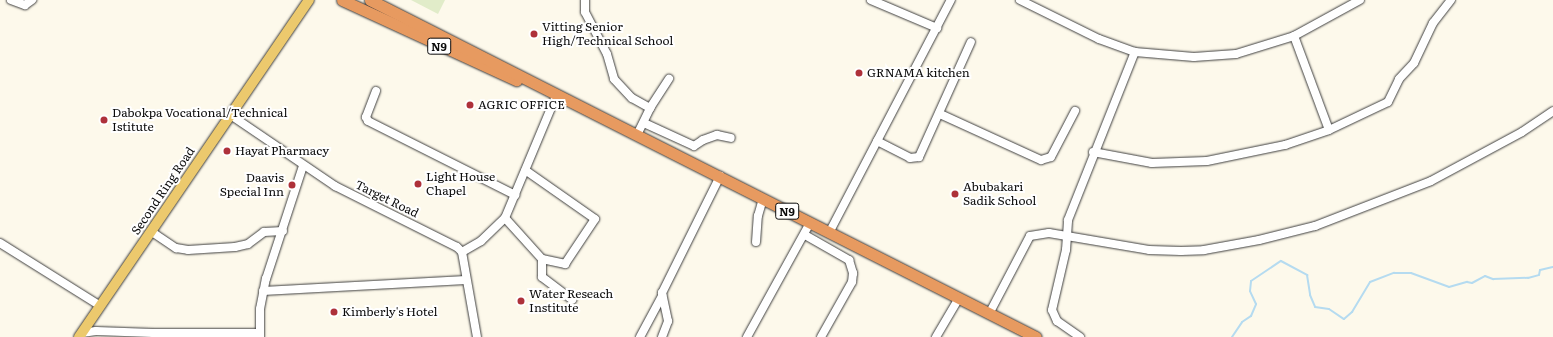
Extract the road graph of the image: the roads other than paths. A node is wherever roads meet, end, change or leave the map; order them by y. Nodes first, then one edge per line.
1 (12, 0) edge
2 (32, 0) edge
3 (309, 0) edge
4 (342, 0) edge
5 (370, 0) edge
6 (585, 0) edge
7 (871, 0) edge
8 (951, 0) edge
9 (1020, 0) edge
10 (1360, 0) edge
11 (1451, 0) edge
12 (937, 28) junction
13 (1294, 36) junction
14 (971, 42) dead end
15 (1135, 52) junction
16 (669, 79) dead end
17 (538, 86) junction
18 (376, 91) dead end
19 (556, 96) junction
20 (650, 108) junction
21 (1075, 111) dead end
22 (1553, 111) edge
23 (940, 114) junction
24 (232, 116) junction
25 (644, 123) junction
26 (1329, 130) junction
27 (637, 135) junction
28 (731, 138) dead end
29 (877, 141) junction
30 (1094, 152) junction
31 (304, 166) junction
32 (525, 170) junction
33 (720, 176) junction
34 (515, 195) junction
35 (763, 199) junction
36 (505, 218) junction
37 (810, 223) junction
38 (283, 230) junction
39 (152, 232) junction
40 (829, 233) junction
41 (805, 235) junction
42 (1067, 237) junction
43 (756, 242) dead end
44 (0, 243) edge
45 (462, 252) junction
46 (542, 259) junction
47 (466, 280) junction
48 (263, 291) junction
49 (662, 296) junction
50 (959, 298) junction
51 (572, 300) dead end
52 (99, 305) junction
53 (989, 314) junction
54 (80, 335) edge
55 (260, 335) edge
56 (477, 337) edge
57 (640, 337) edge
58 (662, 337) edge
59 (747, 337) edge
60 (821, 337) edge
61 (936, 337) edge
62 (1036, 337) edge
63 (1080, 337) edge

1 - 2 street
3 - 24 main road, Second Ring Road
4 - 17 highway, N9
5 - 17 highway, N9
6 - 20 street
7 - 12 street
8 - 12 street
9 - 15 street
10 - 13 street
11 - 26 street
12 - 29 street
13 - 15 street
13 - 26 street
14 - 23 street
15 - 30 street
16 - 20 street
17 - 19 highway, N9
18 - 34 street
19 - 27 highway, N9
19 - 32 street
20 - 25 street
21 - 23 street
22 - 42 street
23 - 29 street
24 - 31 street, Target Road
24 - 39 main road, Second Ring Road
25 - 27 street
25 - 28 street
26 - 30 street
27 - 33 highway, N9
29 - 40 street
30 - 42 street
31 - 38 street
31 - 45 street, Target Road
32 - 34 street
32 - 46 street
33 - 35 highway, N9
33 - 49 street
34 - 36 street
35 - 37 highway, N9
35 - 43 street
36 - 45 street
36 - 46 street
37 - 40 highway, N9
37 - 41 street
38 - 39 street
38 - 48 street
39 - 52 main road, Second Ring Road
40 - 50 highway, N9
41 - 59 street
41 - 60 street
42 - 53 street
42 - 63 street
44 - 52 street
45 - 47 street
46 - 51 street
47 - 48 street
47 - 56 street
48 - 55 street
49 - 57 street
49 - 58 street
50 - 53 highway, N9
50 - 61 street
52 - 54 main road, Second Ring Road
53 - 62 highway, N9
54 - 55 street

